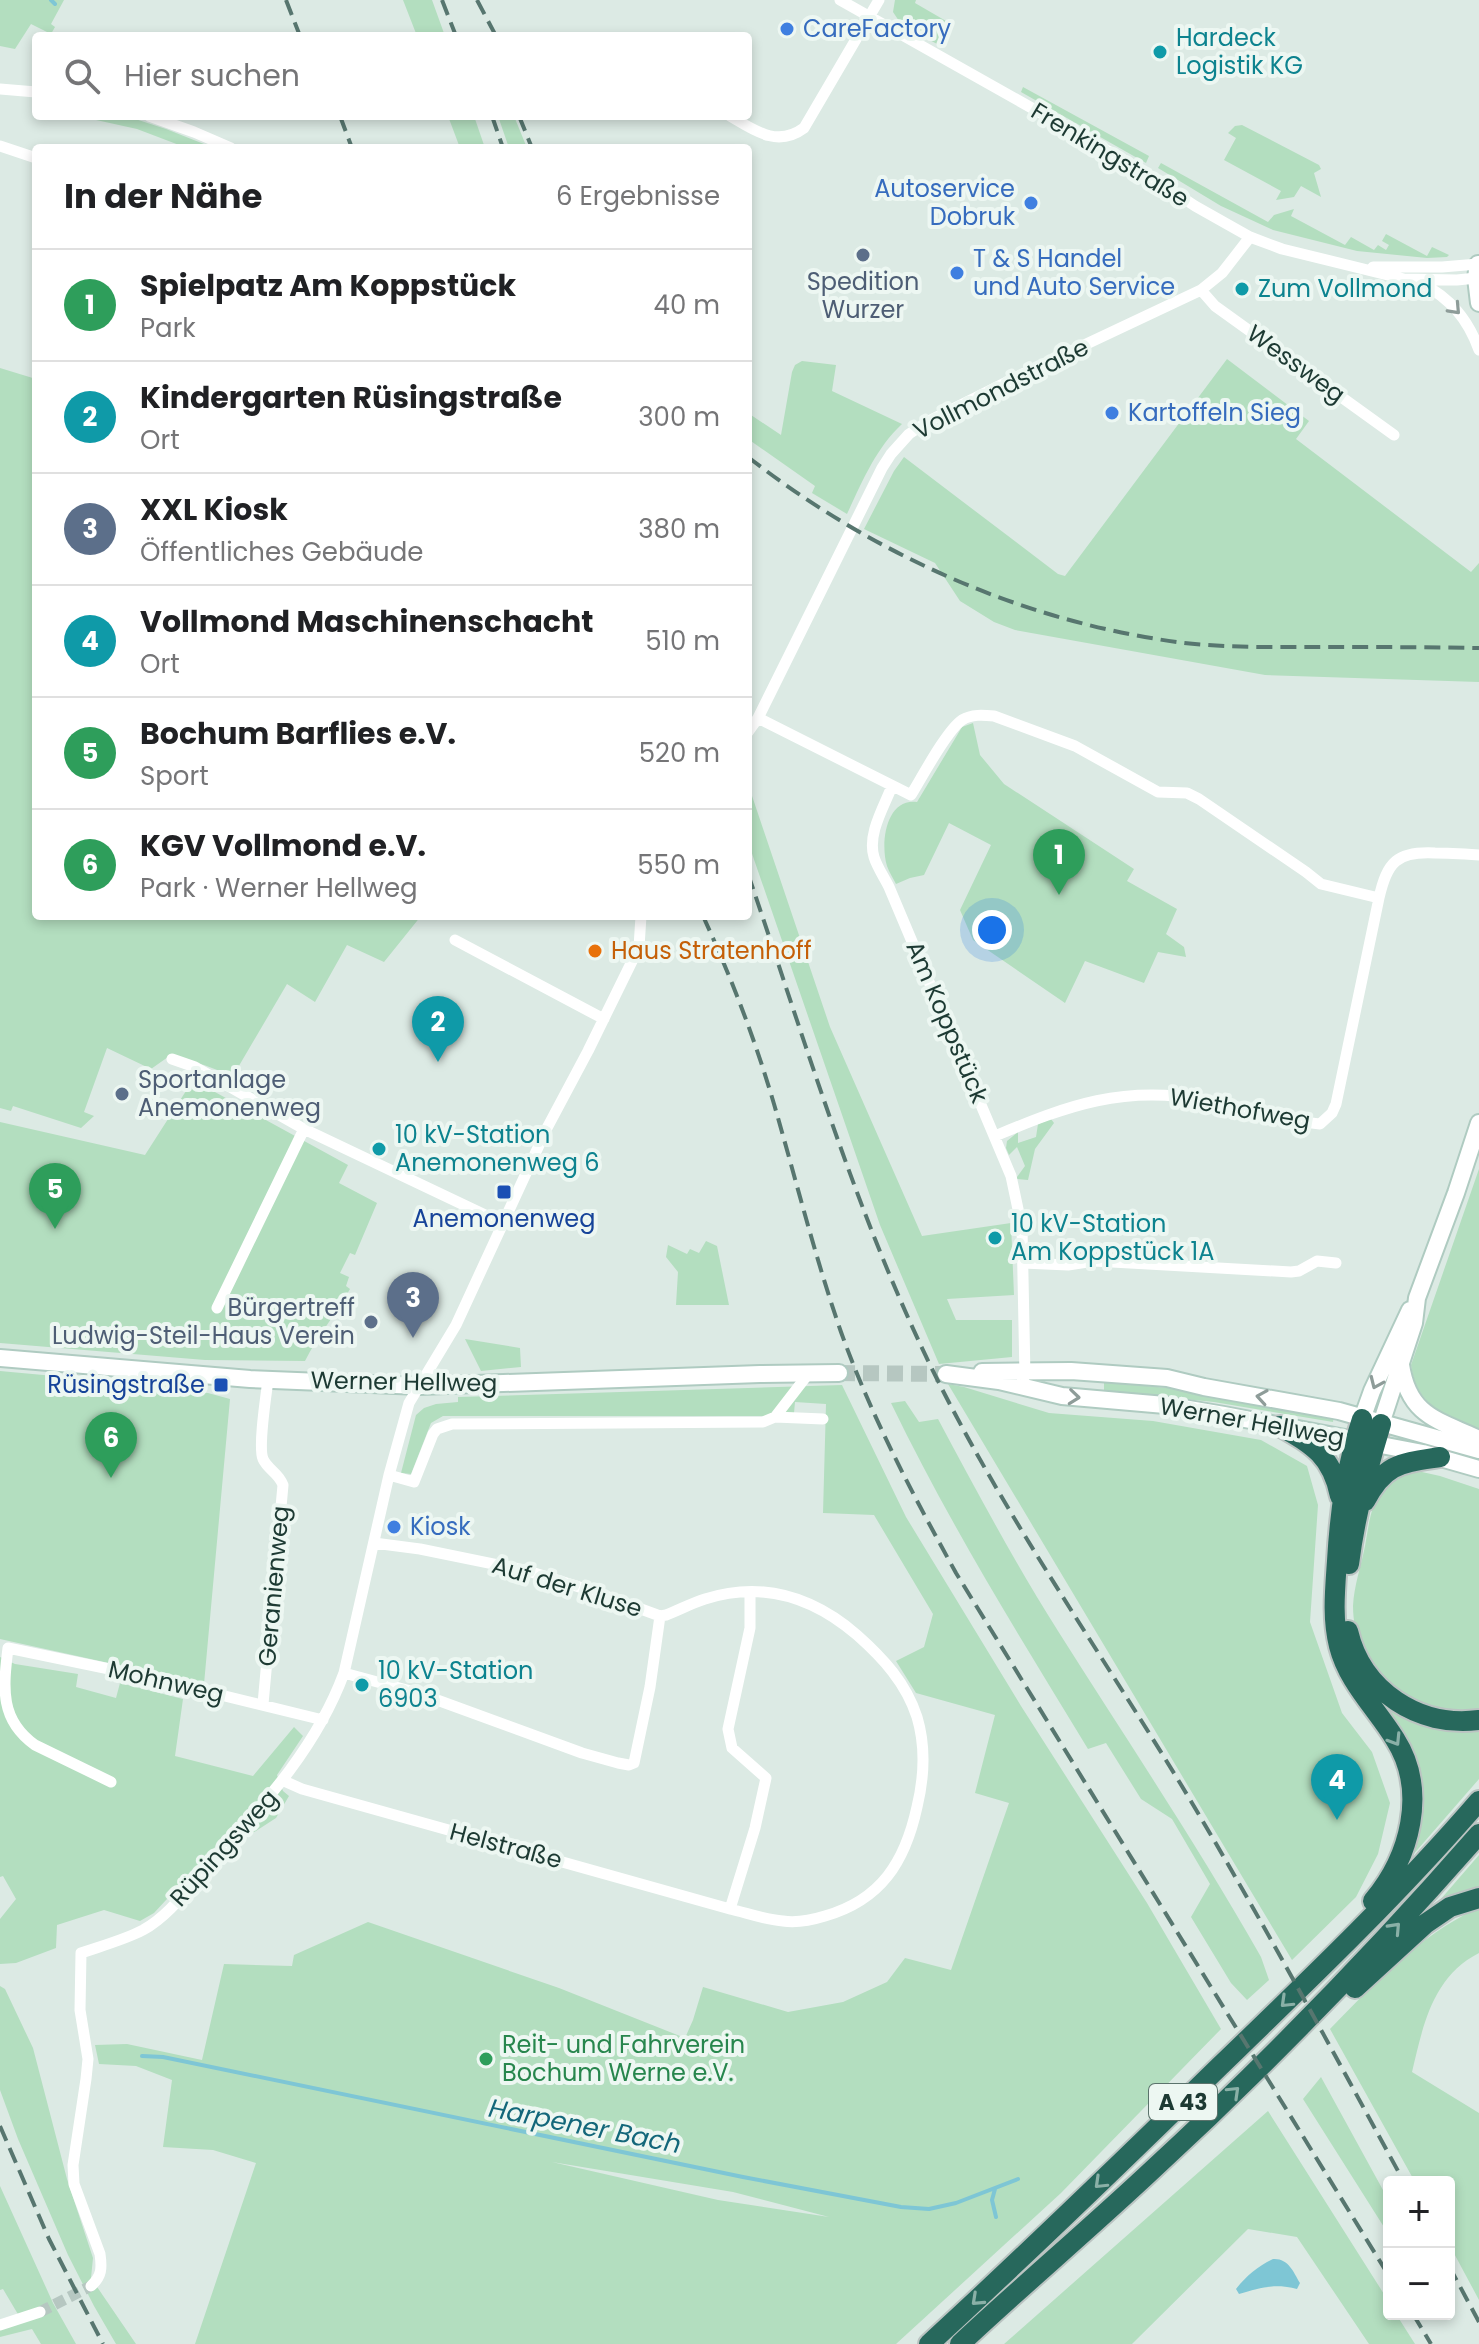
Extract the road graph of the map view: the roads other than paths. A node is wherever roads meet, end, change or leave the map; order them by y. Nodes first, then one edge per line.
1 (840, 0) edge
2 (879, 0) edge
3 (870, 17) junction
4 (0, 89) edge
5 (32, 92) edge
6 (160, 120) edge
7 (737, 120) edge
8 (222, 144) edge
9 (0, 146) edge
10 (32, 157) edge
11 (1250, 237) junction
12 (1360, 267) junction
13 (1478, 270) edge
14 (1417, 280) junction
15 (1201, 290) junction
16 (1479, 303) edge
17 (1479, 350) edge
18 (1394, 435) dead end
19 (758, 718) junction
20 (752, 726) edge
21 (892, 786) junction
22 (1479, 855) edge
23 (1379, 898) junction
24 (641, 920) edge
25 (455, 940) dead end
26 (604, 1019) junction
27 (172, 1059) dead end
28 (1479, 1123) edge
29 (304, 1129) junction
30 (995, 1136) junction
31 (504, 1224) junction
32 (1023, 1263) junction
33 (1336, 1263) dead end
34 (1417, 1298) junction
35 (217, 1308) dead end
36 (0, 1358) edge
37 (1401, 1364) junction
38 (1026, 1371) junction
39 (809, 1373) junction
40 (839, 1373) tunnel mouth
41 (268, 1380) junction
42 (420, 1386) junction
43 (1023, 1388) junction
44 (775, 1417) junction
45 (823, 1419) dead end
46 (1280, 1426) junction
47 (1368, 1432) junction
48 (1478, 1442) edge
49 (1440, 1457) junction
50 (1479, 1469) edge
51 (389, 1475) junction
52 (1350, 1510) junction
53 (374, 1543) junction
54 (750, 1592) junction
55 (660, 1616) junction
56 (4, 1647) edge
57 (344, 1673) junction
58 (263, 1704) junction
59 (323, 1720) junction
60 (1479, 1720) edge
61 (284, 1781) junction
62 (111, 1782) dead end
63 (1479, 1801) edge
64 (1479, 1834) edge
65 (1479, 1898) edge
66 (730, 1909) junction
67 (1342, 1948) junction
68 (1283, 2045) junction
69 (91, 2286) dead end
70 (40, 2312) tunnel mouth
71 (0, 2325) edge
72 (929, 2344) edge
73 (960, 2344) edge

1 - 3 street, Frenkingstraße
2 - 3 street
3 - 7 street
3 - 11 street, Frenkingstraße
4 - 5 street
6 - 8 street
9 - 10 street
11 - 12 street, Frenkingstraße
11 - 15 street, Vollmondstraße
12 - 13 street, Frenkingstraße
12 - 14 street, Frenkingstraße
13 - 14 street, Frenkingstraße
13 - 16 main road
14 -> 17 street
15 - 18 street, Wessweg
15 - 19 street, Vollmondstraße
19 - 20 street, Vollmondstraße
19 - 21 street
21 - 23 street
21 - 30 street, Am Koppstück
22 - 23 street, Wiethofweg
23 - 30 street, Wiethofweg
24 - 26 street
25 - 26 street
26 - 31 street
27 - 29 street
28 - 34 main road
29 - 31 street
29 - 35 street
30 - 32 street, Am Koppstück
31 - 42 street
32 - 33 street
32 - 38 street, Am Koppstück
34 - 37 main road
34 -> 47 main road
36 - 41 main road, Werner Hellweg
37 - 47 main road
37 - 48 main road
38 - 43 street
38 - 43 main road, Werner Hellweg
47 -> 38 main road, Werner Hellweg
39 - 40 main road, Werner Hellweg
39 - 42 main road, Werner Hellweg
39 - 44 street
41 - 42 main road, Werner Hellweg
41 - 58 street, Geranienweg
42 - 51 street, Rüpingsweg
43 -> 46 main road, Werner Hellweg
44 - 45 street, Werner Hellweg
44 - 51 street, Werner Hellweg
46 - 47 main road, Werner Hellweg
46 - 52 highway
47 - 48 main road, Werner Hellweg
47 - 49 main road, Werner Hellweg
47 - 52 highway
49 - 50 main road, Werner Hellweg
49 - 52 highway
51 - 53 street, Rüpingsweg
52 - 60 highway
52 -> 67 highway
53 - 55 street, Auf der Kluse
53 - 57 street, Rüpingsweg
54 - 55 street, Helstraße
54 - 66 street
54 - 66 street, Helstraße
55 - 57 street, Auf der Kluse
56 - 58 street, Mohnweg
56 - 62 street, Mohnweg
57 - 59 street, Rüpingsweg
58 - 59 street, Mohnweg
59 - 61 street, Rüpingsweg
61 - 66 street, Helstraße
61 - 69 street, Rüpingsweg
63 - 67 highway, A 43
68 -> 64 highway, A 43
65 - 68 highway
67 -> 72 highway, A 43
73 -> 68 highway, A 43
70 - 71 street

